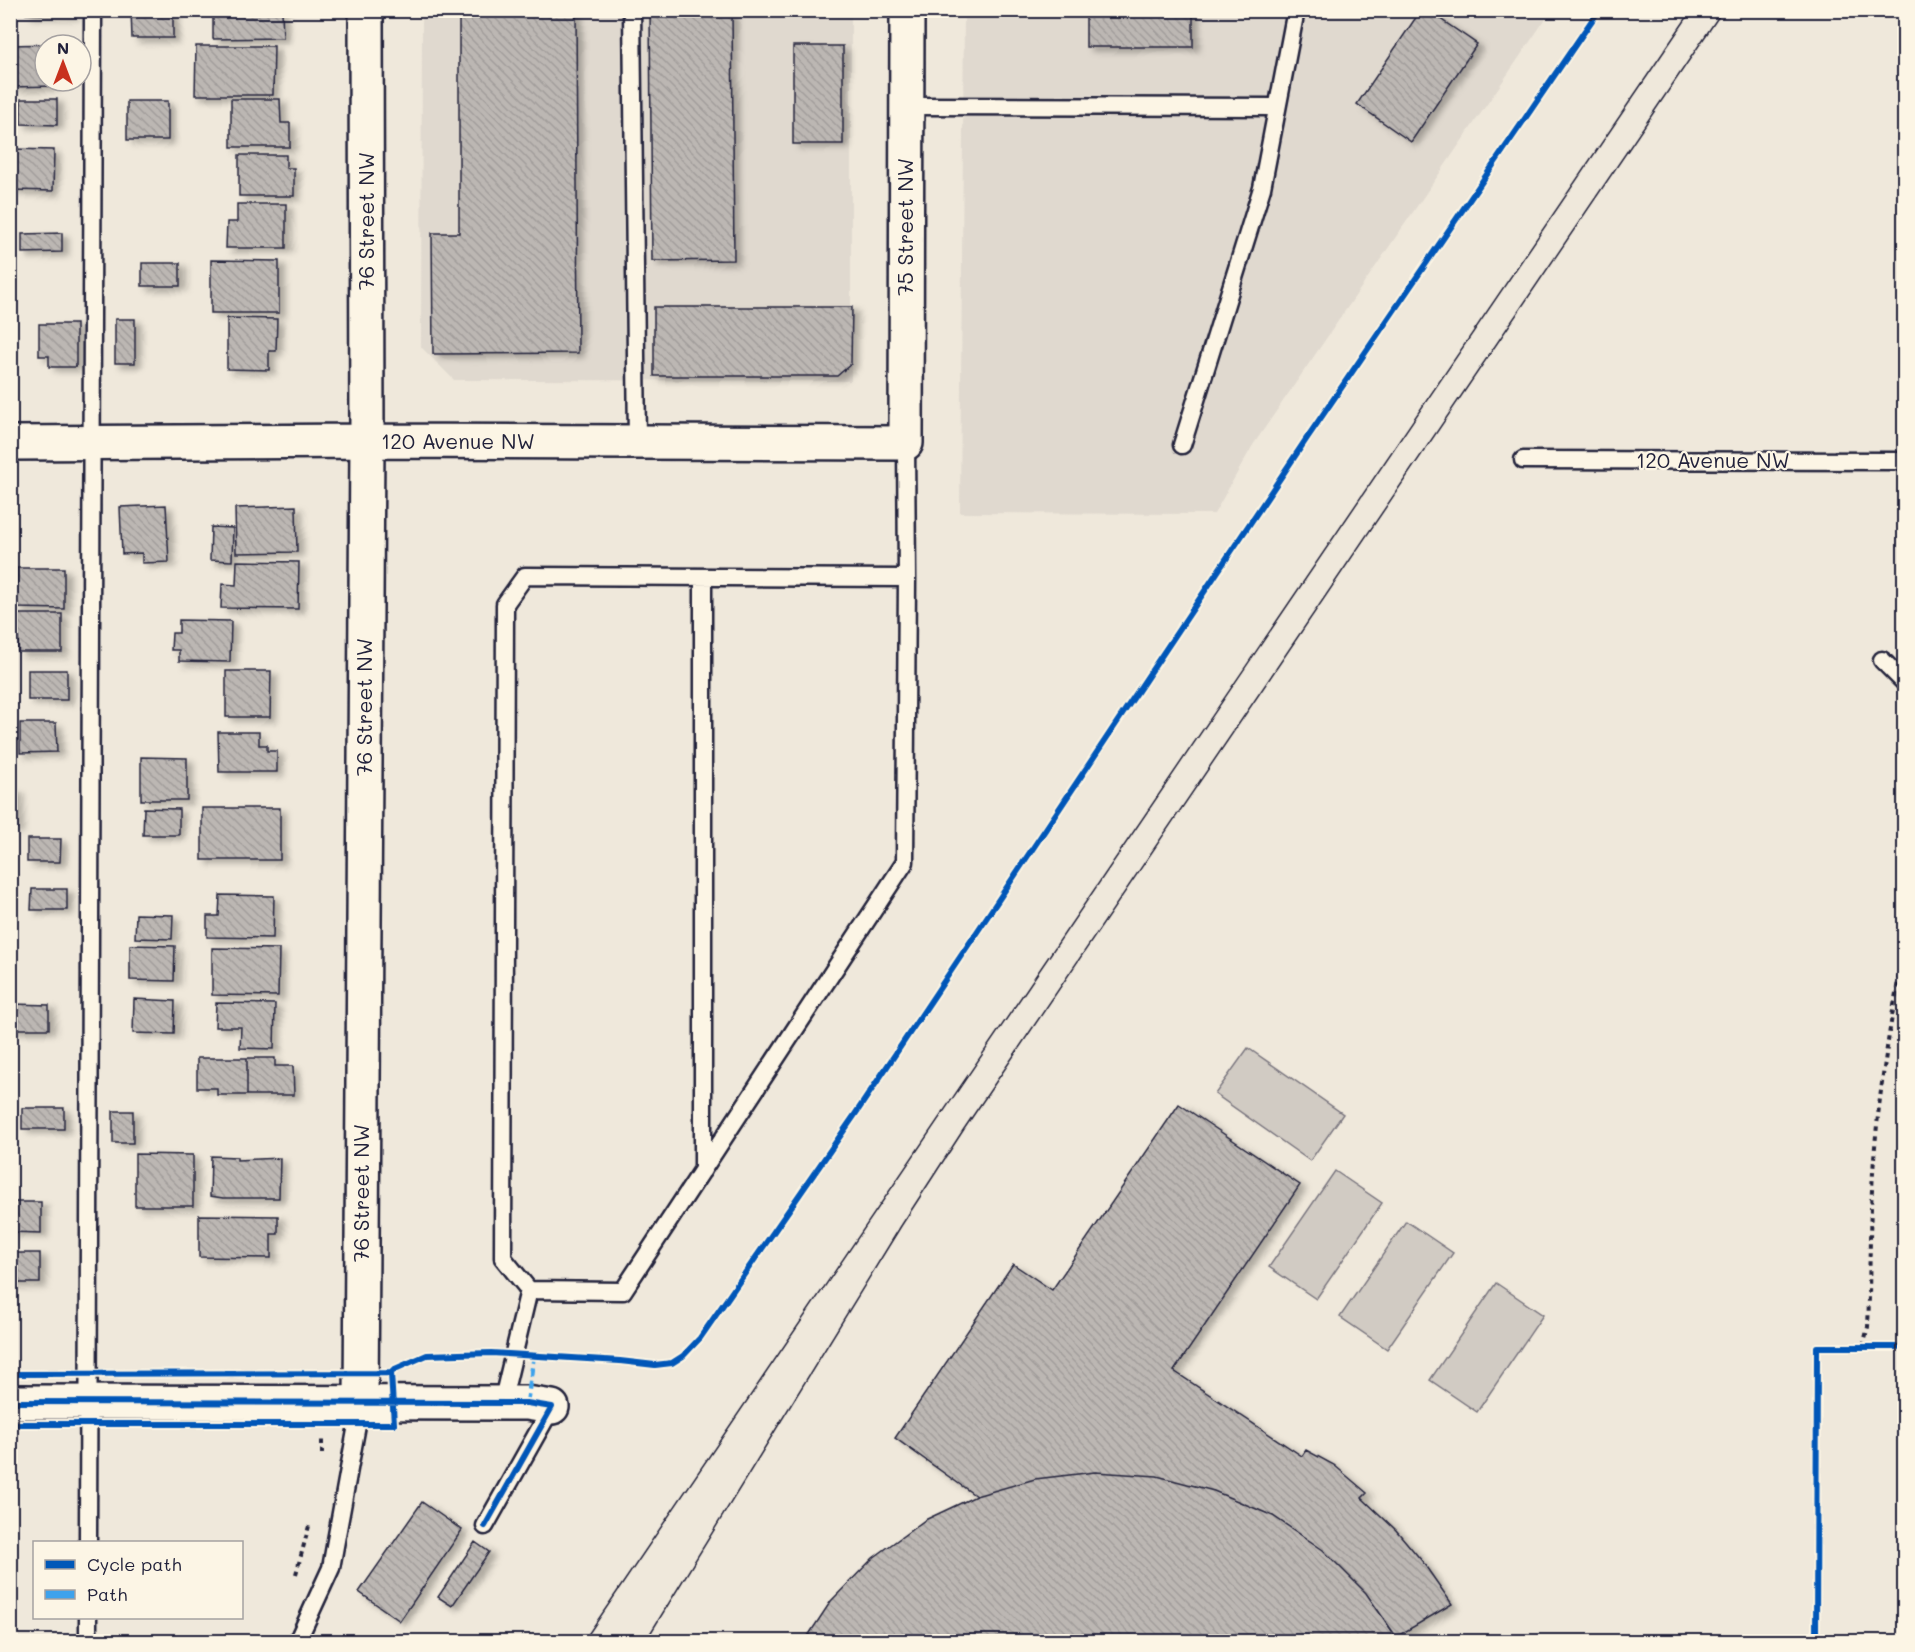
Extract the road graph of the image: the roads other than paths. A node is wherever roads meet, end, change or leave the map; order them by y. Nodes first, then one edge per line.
1 (93, 10) edge
2 (366, 10) edge
3 (633, 10) edge
4 (907, 10) edge
5 (1296, 10) edge
6 (907, 106) junction
7 (1277, 107) junction
8 (367, 441) junction
9 (637, 442) junction
10 (92, 443) junction
11 (906, 443) junction
12 (10, 444) edge
13 (1182, 445) dead end
14 (1523, 460) dead end
15 (1902, 461) dead end
16 (703, 577) junction
17 (907, 578) junction
18 (1882, 660) dead end
19 (1905, 681) edge
20 (703, 1170) junction
21 (529, 1290) junction
22 (10, 1402) edge
23 (88, 1403) junction
24 (361, 1403) junction
25 (502, 1403) junction
26 (552, 1407) joint
27 (485, 1526) dead end
28 (88, 1541) edge
29 (88, 1619) edge
30 (88, 1641) edge
31 (297, 1641) edge

1 - 10 lane
2 - 8 street, 76 Street NW
3 - 9 lane
4 - 6 street, 75 Street NW
5 - 7 lane
6 - 7 lane
6 - 11 street, 75 Street NW
7 - 13 lane
8 - 9 street, 120 Avenue NW
8 - 10 street, 120 Avenue NW
8 - 24 street, 76 Street NW
9 - 11 street, 120 Avenue NW
10 - 12 street, 120 Avenue NW
10 - 23 lane
11 - 17 lane
14 - 15 lane, 120 Avenue NW
16 - 17 lane
16 - 20 lane
16 - 21 lane
17 - 20 lane
18 - 19 lane
20 - 21 lane
21 - 25 lane
22 - 23 street
23 - 24 street
23 - 28 lane
24 - 25 street
24 - 31 lane
25 - 26 street
26 - 27 lane
29 - 30 lane

